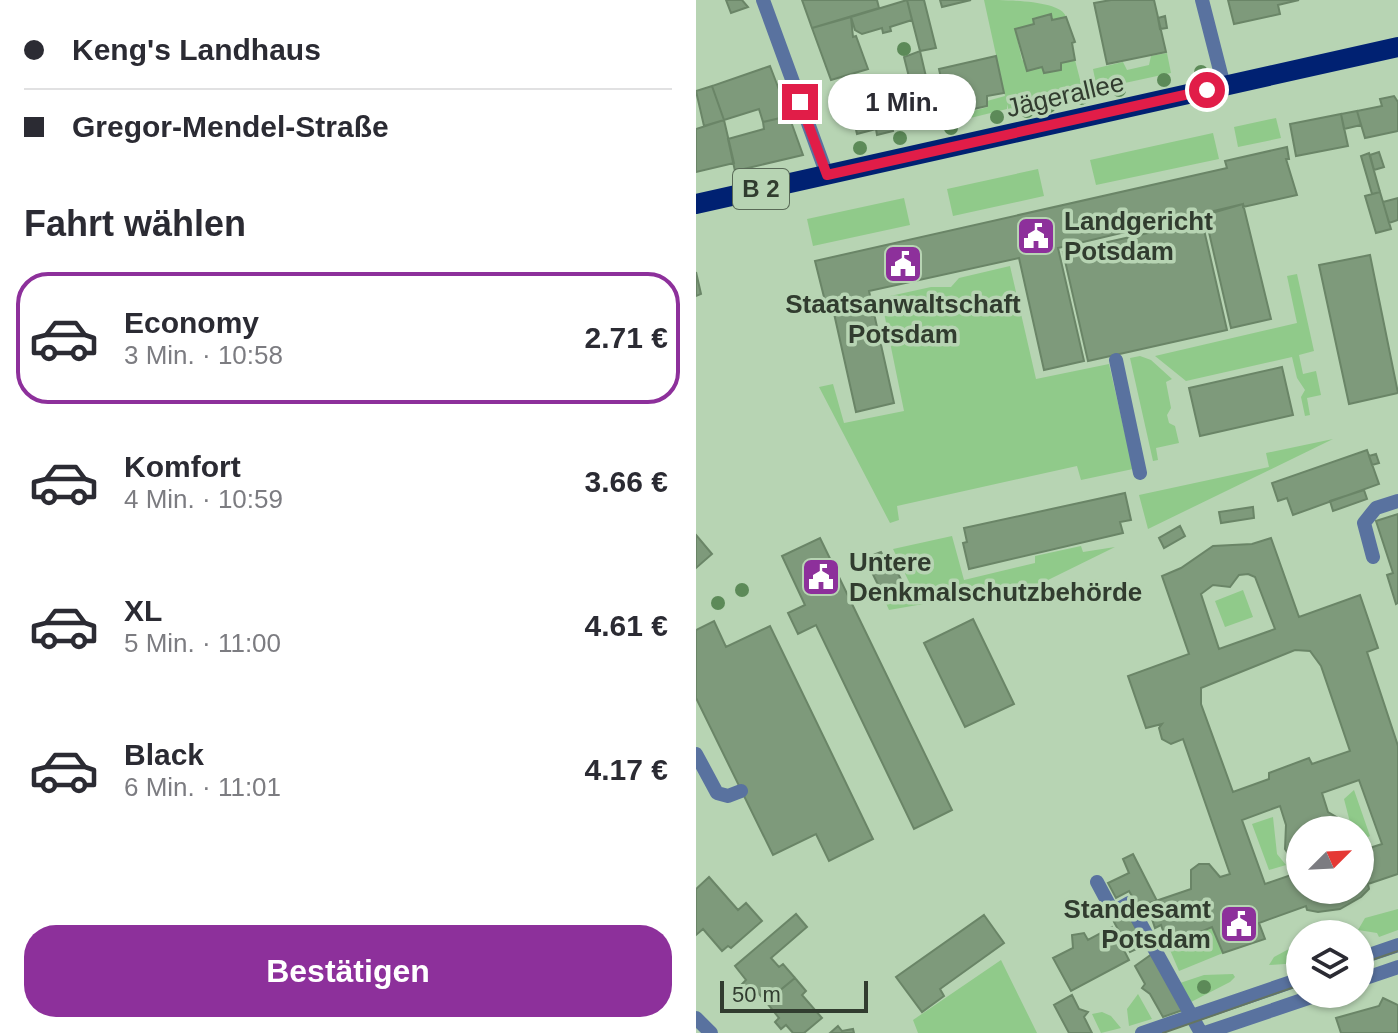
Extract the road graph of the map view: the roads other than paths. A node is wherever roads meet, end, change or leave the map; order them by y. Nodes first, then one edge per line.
1 (1202, 0) edge
2 (762, 2) edge
3 (1398, 47) edge
4 (1224, 86) junction
5 (827, 175) junction
6 (696, 204) edge
7 (1116, 360) dead end
8 (1140, 473) dead end
9 (1398, 501) edge
10 (1373, 557) dead end
11 (696, 754) edge
12 (741, 791) dead end
13 (1097, 882) dead end
14 (1398, 945) edge
15 (1374, 953) edge
16 (1398, 967) edge
17 (1374, 975) edge
18 (1286, 984) edge
19 (1286, 1005) edge
20 (1192, 1016) junction
21 (696, 1018) edge
22 (711, 1033) edge
23 (1142, 1033) edge
24 (1203, 1033) edge

1 - 4 street
2 - 5 street
3 - 4 main road, Jägerallee / B 2
4 - 5 main road, Jägerallee / B 2
5 - 6 main road, Jägerallee / B 2
7 - 8 street
9 - 10 street
11 - 12 street
13 - 20 street
14 - 15 street
16 - 17 street
18 - 20 street
19 - 24 street
20 - 23 street
20 - 24 street
21 - 22 street

